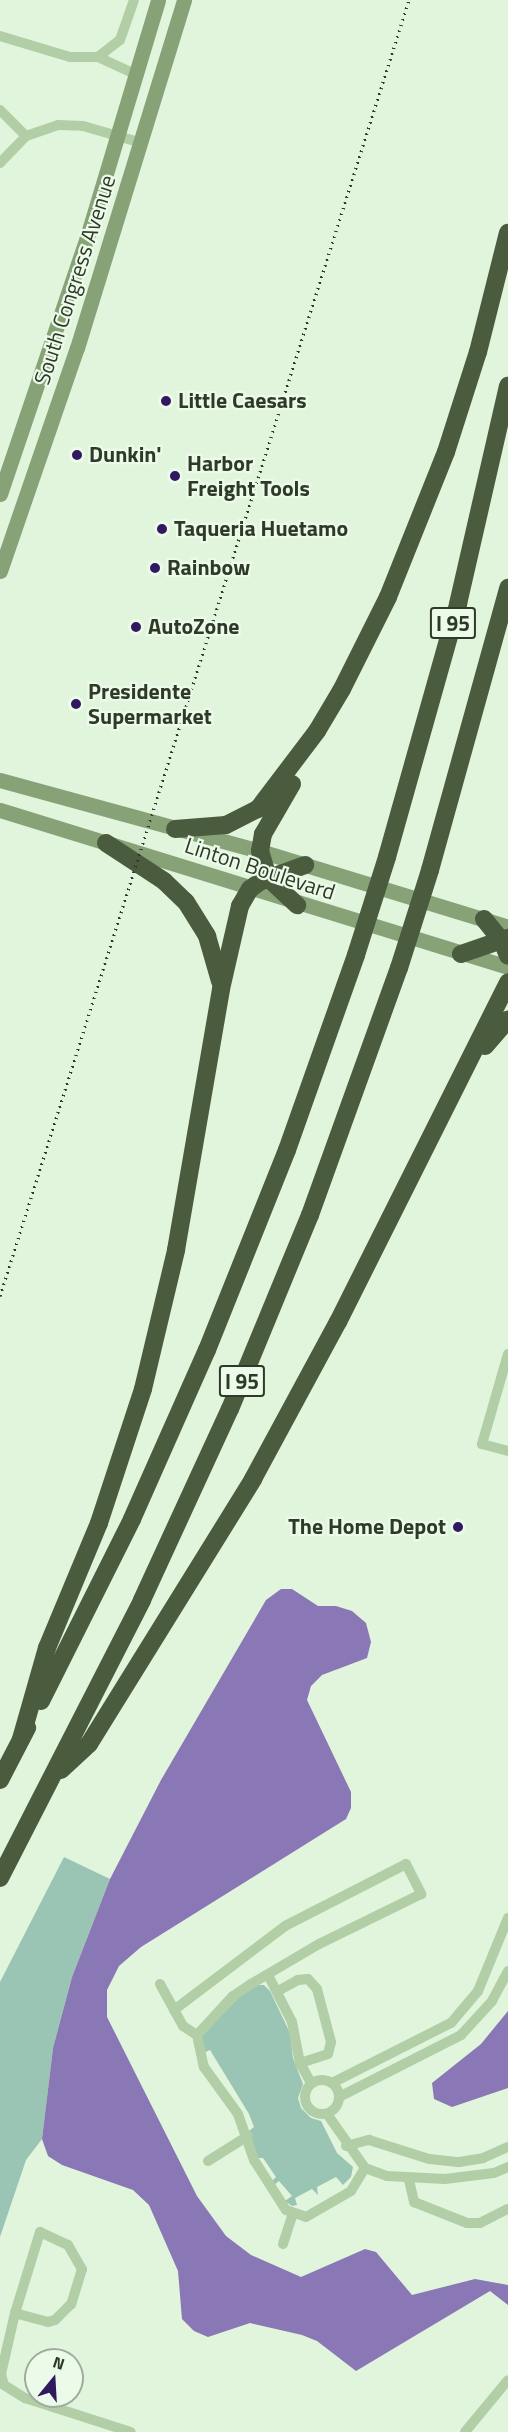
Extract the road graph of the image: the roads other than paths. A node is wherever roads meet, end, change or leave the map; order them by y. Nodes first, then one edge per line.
1 (134, 0) edge
2 (158, 0) edge
3 (184, 0) edge
4 (0, 36) edge
5 (98, 57) junction
6 (138, 75) junction
7 (0, 110) edge
8 (26, 136) junction
9 (119, 136) junction
10 (142, 143) junction
11 (0, 163) edge
12 (508, 233) edge
13 (508, 386) edge
14 (0, 494) edge
15 (0, 571) edge
16 (508, 588) edge
17 (317, 731) junction
18 (0, 780) edge
19 (0, 810) edge
20 (175, 829) junction
21 (106, 843) junction
22 (260, 851) junction
23 (305, 865) junction
24 (268, 878) junction
25 (250, 889) junction
26 (297, 905) junction
27 (484, 919) joint
28 (507, 940) edge
29 (461, 954) junction
30 (508, 968) edge
31 (508, 982) edge
32 (221, 989) junction
33 (508, 1020) edge
34 (463, 1074) junction
35 (508, 1354) edge
36 (508, 1451) edge
37 (21, 1739) junction
38 (0, 1780) edge
39 (51, 1780) junction
40 (0, 1878) edge
41 (508, 1918) edge
42 (508, 1971) edge
43 (268, 1975) junction
44 (160, 1984) dead end
45 (278, 1991) junction
46 (174, 2010) junction
47 (197, 2035) junction
48 (300, 2063) junction
49 (311, 2083) junction
50 (332, 2083) junction
51 (339, 2097) junction
52 (327, 2114) junction
53 (248, 2136) junction
54 (346, 2146) junction
55 (508, 2147) edge
56 (208, 2161) dead end
57 (508, 2167) edge
58 (365, 2168) junction
59 (409, 2180) junction
60 (508, 2209) edge
61 (294, 2214) junction
62 (283, 2244) dead end
63 (15, 2313) junction
64 (508, 2380) edge
65 (131, 2432) edge
66 (465, 2432) edge

1 - 5 street
2 - 6 main road, South Congress Avenue
3 - 10 main road, South Congress Avenue
4 - 5 street
5 - 6 street
6 - 9 main road, South Congress Avenue
7 - 8 street
8 - 9 street
8 - 11 street
9 - 10 street
9 - 14 main road, South Congress Avenue
10 - 15 main road, South Congress Avenue
12 - 17 highway
13 - 37 highway, I 95, bridge
16 - 39 highway, I 95, bridge
17 - 20 highway
17 - 22 highway
18 - 20 main road, Linton Boulevard
19 - 21 main road, Linton Boulevard
20 - 22 main road, Linton Boulevard
21 - 25 main road, Linton Boulevard
21 - 32 highway
22 - 23 main road, Linton Boulevard
22 - 24 highway
23 - 24 highway
23 - 27 main road, Linton Boulevard
24 - 25 highway
24 - 26 highway
25 - 26 main road, Linton Boulevard
25 - 32 highway
26 - 29 main road, Linton Boulevard
27 - 28 highway
28 - 29 highway
29 - 30 main road, Linton Boulevard
31 - 34 highway
32 - 37 highway
33 - 34 highway
34 - 39 highway
35 - 36 street
37 - 38 highway, I 95
39 - 40 highway, I 95
41 - 50 street
42 - 51 street
43 - 45 street
43 - 46 street
43 - 47 street
44 - 46 street
45 - 48 street
45 - 48 street
46 - 47 street
47 - 53 street
48 - 49 street
49 - 50 street
49 - 52 street
50 - 51 street
51 - 52 street
52 - 54 street
53 - 56 street
53 - 61 street
54 - 55 street
54 - 58 street
57 - 59 street
58 - 59 street
58 - 61 street
59 - 60 street
61 - 62 street
63 - 63 street
63 - 65 street
64 - 66 street

